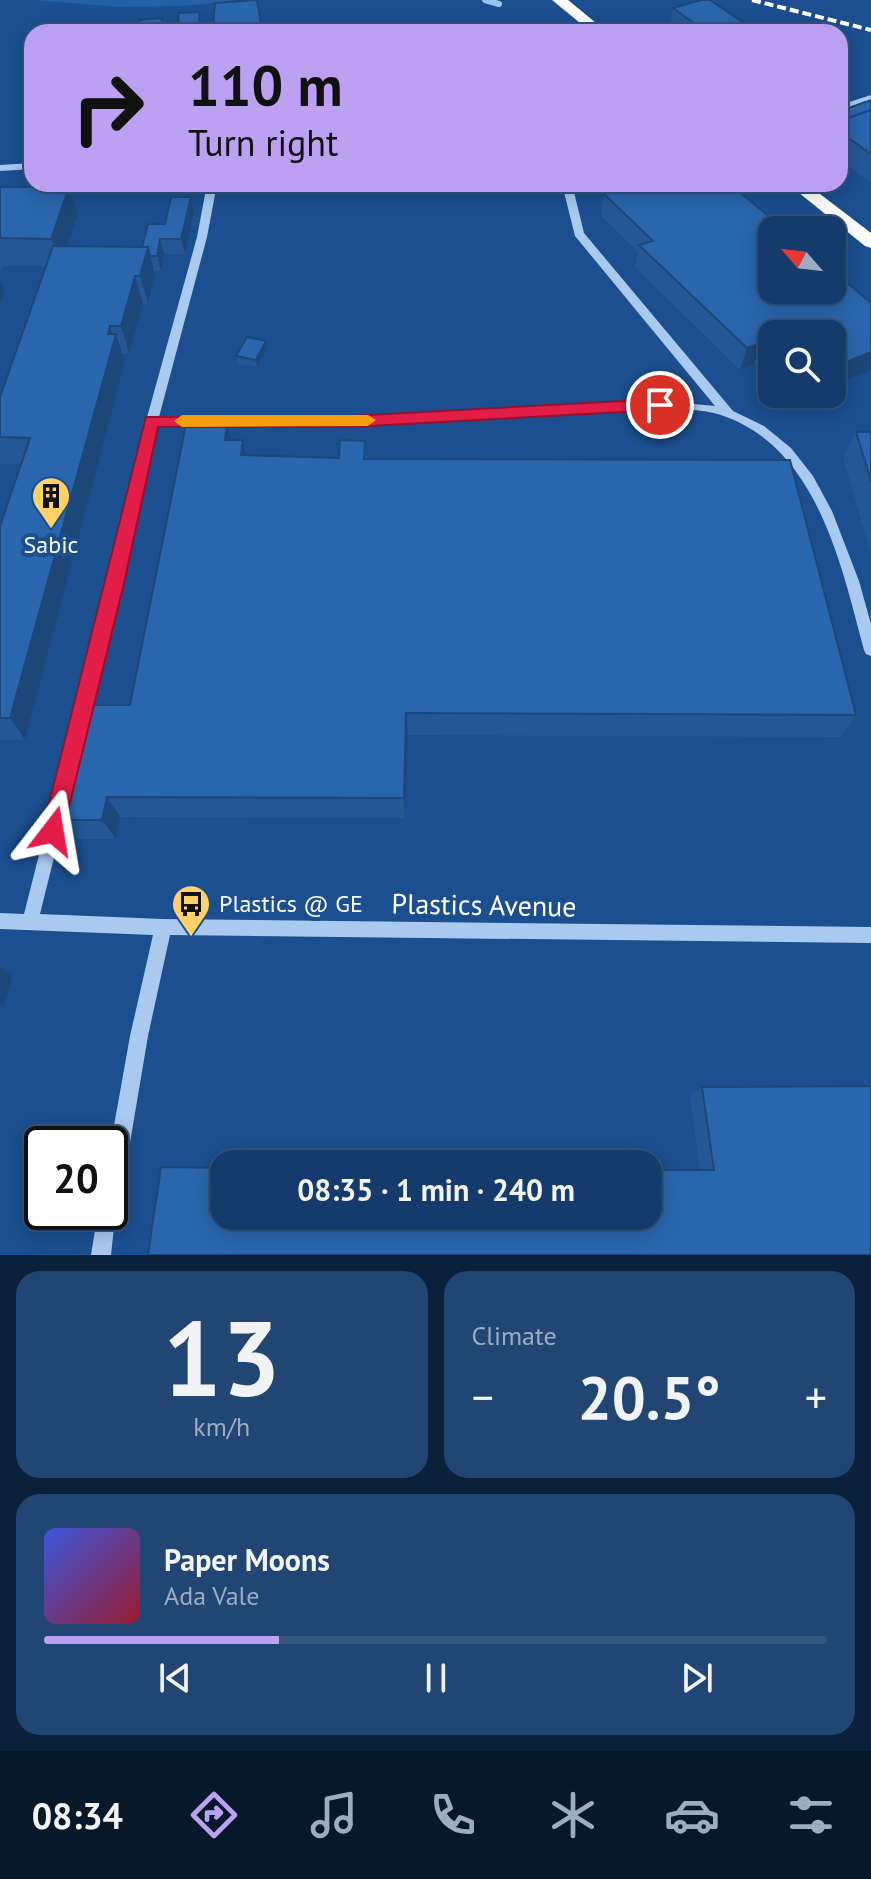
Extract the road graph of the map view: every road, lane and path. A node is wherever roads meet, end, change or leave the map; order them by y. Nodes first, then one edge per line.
1 (559, 0) edge
2 (590, 24) edge
3 (871, 98) edge
4 (848, 105) edge
5 (24, 166) edge
6 (0, 168) edge
7 (210, 192) edge
8 (569, 192) edge
9 (806, 192) edge
10 (871, 242) edge
11 (728, 413) junction
12 (152, 421) junction
13 (871, 650) edge
14 (0, 921) edge
15 (30, 922) junction
16 (163, 927) junction
17 (871, 935) edge
18 (123, 1126) edge
19 (105, 1230) edge
20 (101, 1255) edge

1 - 2 highway
3 - 4 street
5 - 6 street
7 - 12 street
8 - 11 street
9 - 10 highway
11 - 12 street
11 - 13 street
12 - 15 street
14 - 15 street, Plastics Avenue
15 - 16 street, Plastics Avenue
16 - 17 street, Plastics Avenue
16 - 18 street
19 - 20 street

